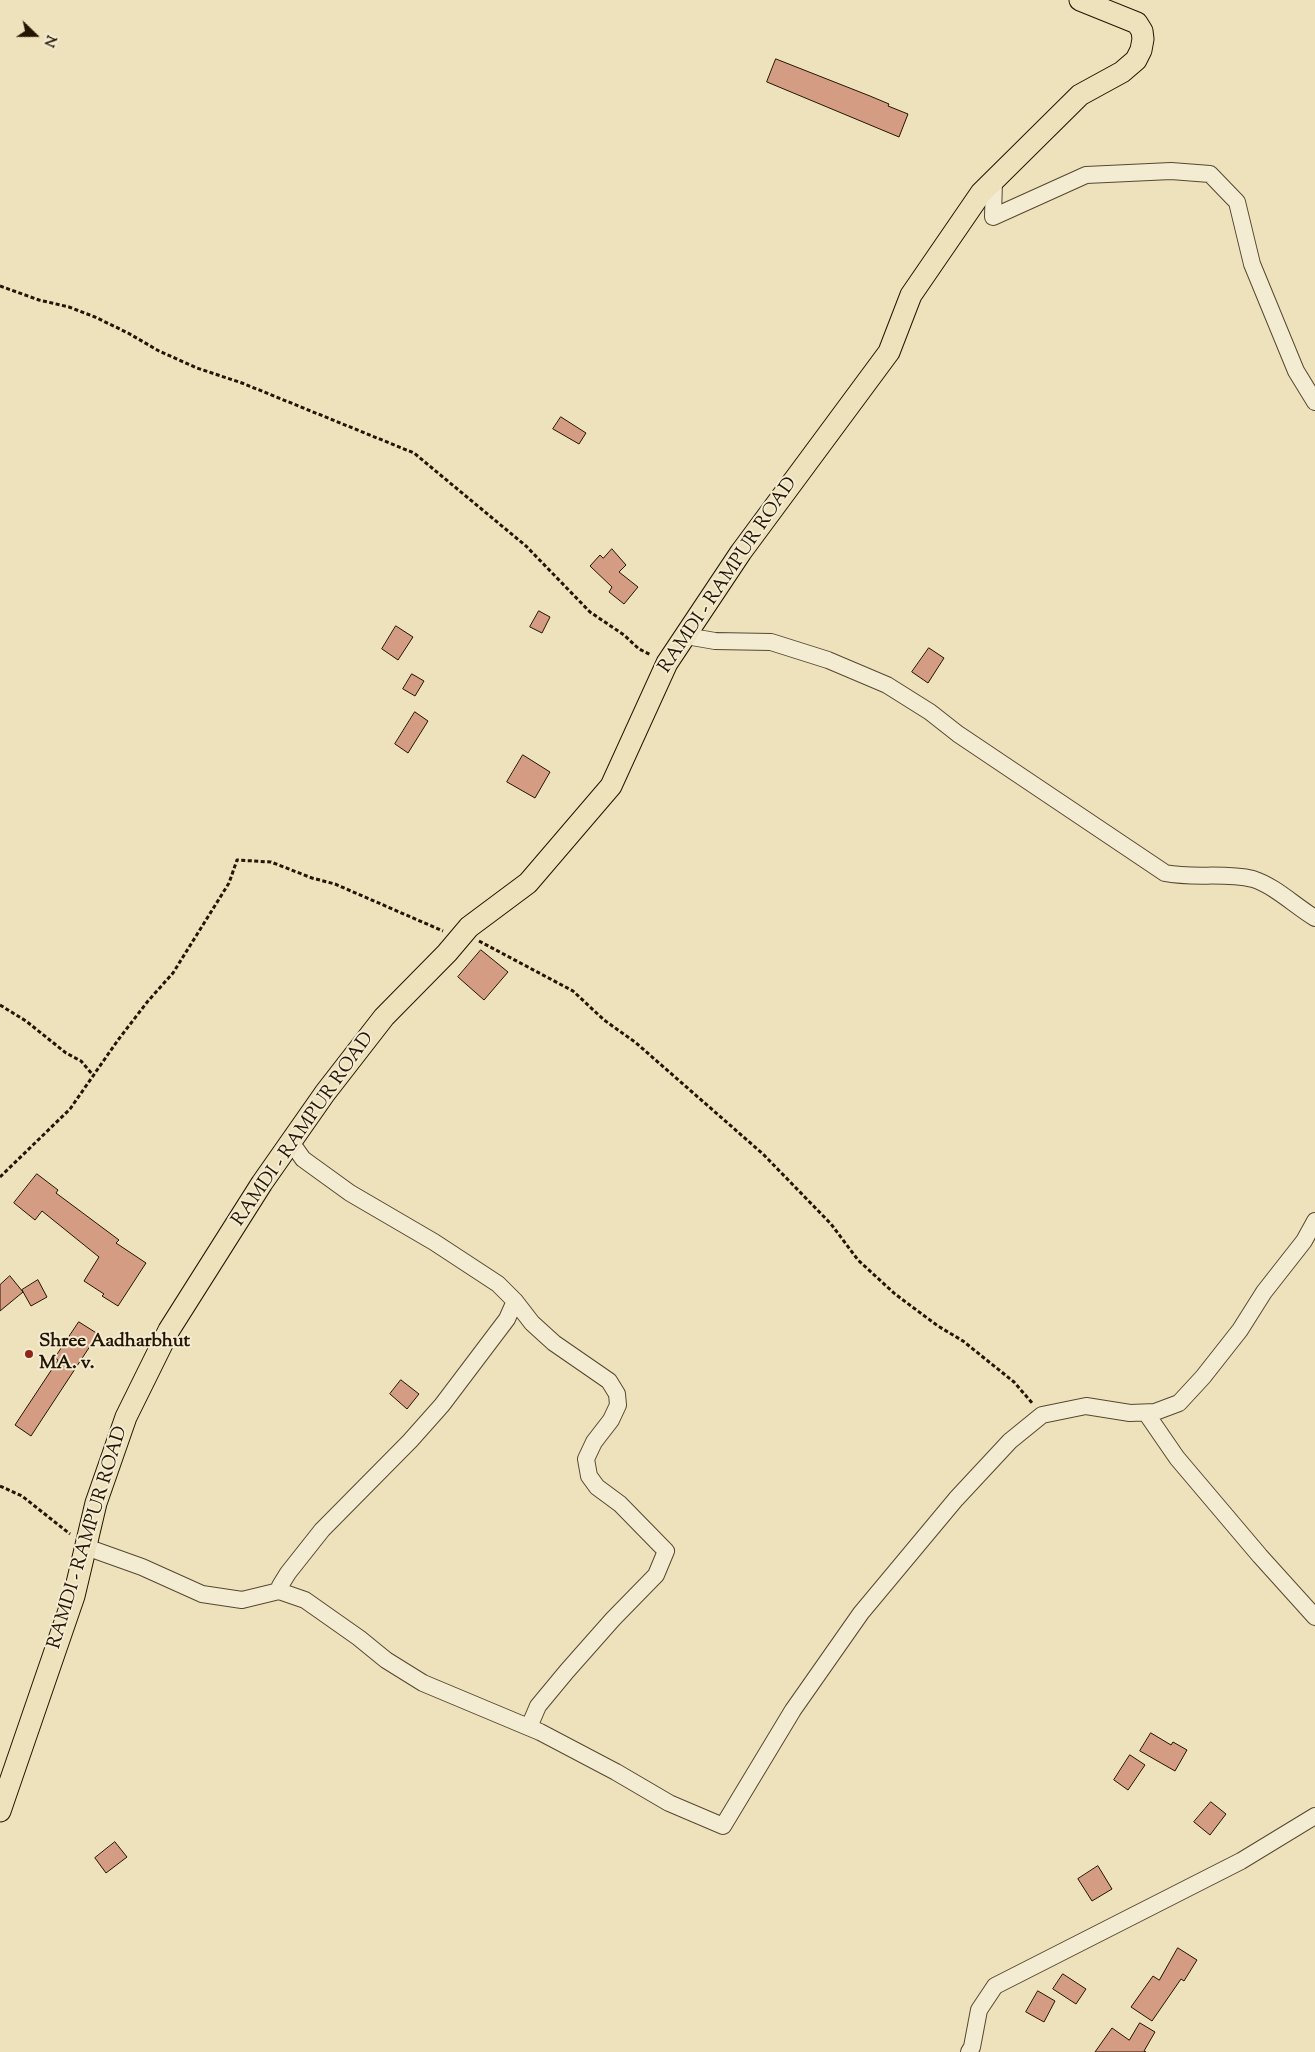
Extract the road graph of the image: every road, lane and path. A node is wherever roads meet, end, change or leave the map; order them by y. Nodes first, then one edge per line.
1 (1080, 0) edge
2 (994, 180) junction
3 (0, 286) edge
4 (1315, 402) edge
5 (686, 636) junction
6 (667, 663) junction
7 (1315, 918) edge
8 (464, 933) junction
9 (0, 1005) edge
10 (93, 1075) junction
11 (291, 1142) junction
12 (0, 1177) edge
13 (1315, 1221) edge
14 (516, 1301) junction
15 (1146, 1413) junction
16 (1042, 1415) junction
17 (0, 1486) edge
18 (86, 1547) junction
19 (280, 1586) dead end
20 (1315, 1617) edge
21 (529, 1727) junction
22 (0, 1811) edge
23 (1315, 1816) edge
24 (969, 2052) edge

1 - 2 main road, RAMDI - RAMPUR ROAD
2 - 4 street
2 - 5 main road, RAMDI - RAMPUR ROAD
3 - 6 path
5 - 6 main road, RAMDI - RAMPUR ROAD
5 - 7 street
6 - 8 main road, RAMDI - RAMPUR ROAD
8 - 10 path
8 - 11 main road, RAMDI - RAMPUR ROAD
8 - 16 path
9 - 10 path
10 - 12 path
11 - 14 street
11 - 18 main road, RAMDI - RAMPUR ROAD
13 - 15 street
14 - 19 street
14 - 21 street
15 - 16 street
15 - 20 street
16 - 21 street
17 - 18 path
18 - 21 street
18 - 22 main road, RAMDI - RAMPUR ROAD
23 - 24 street

